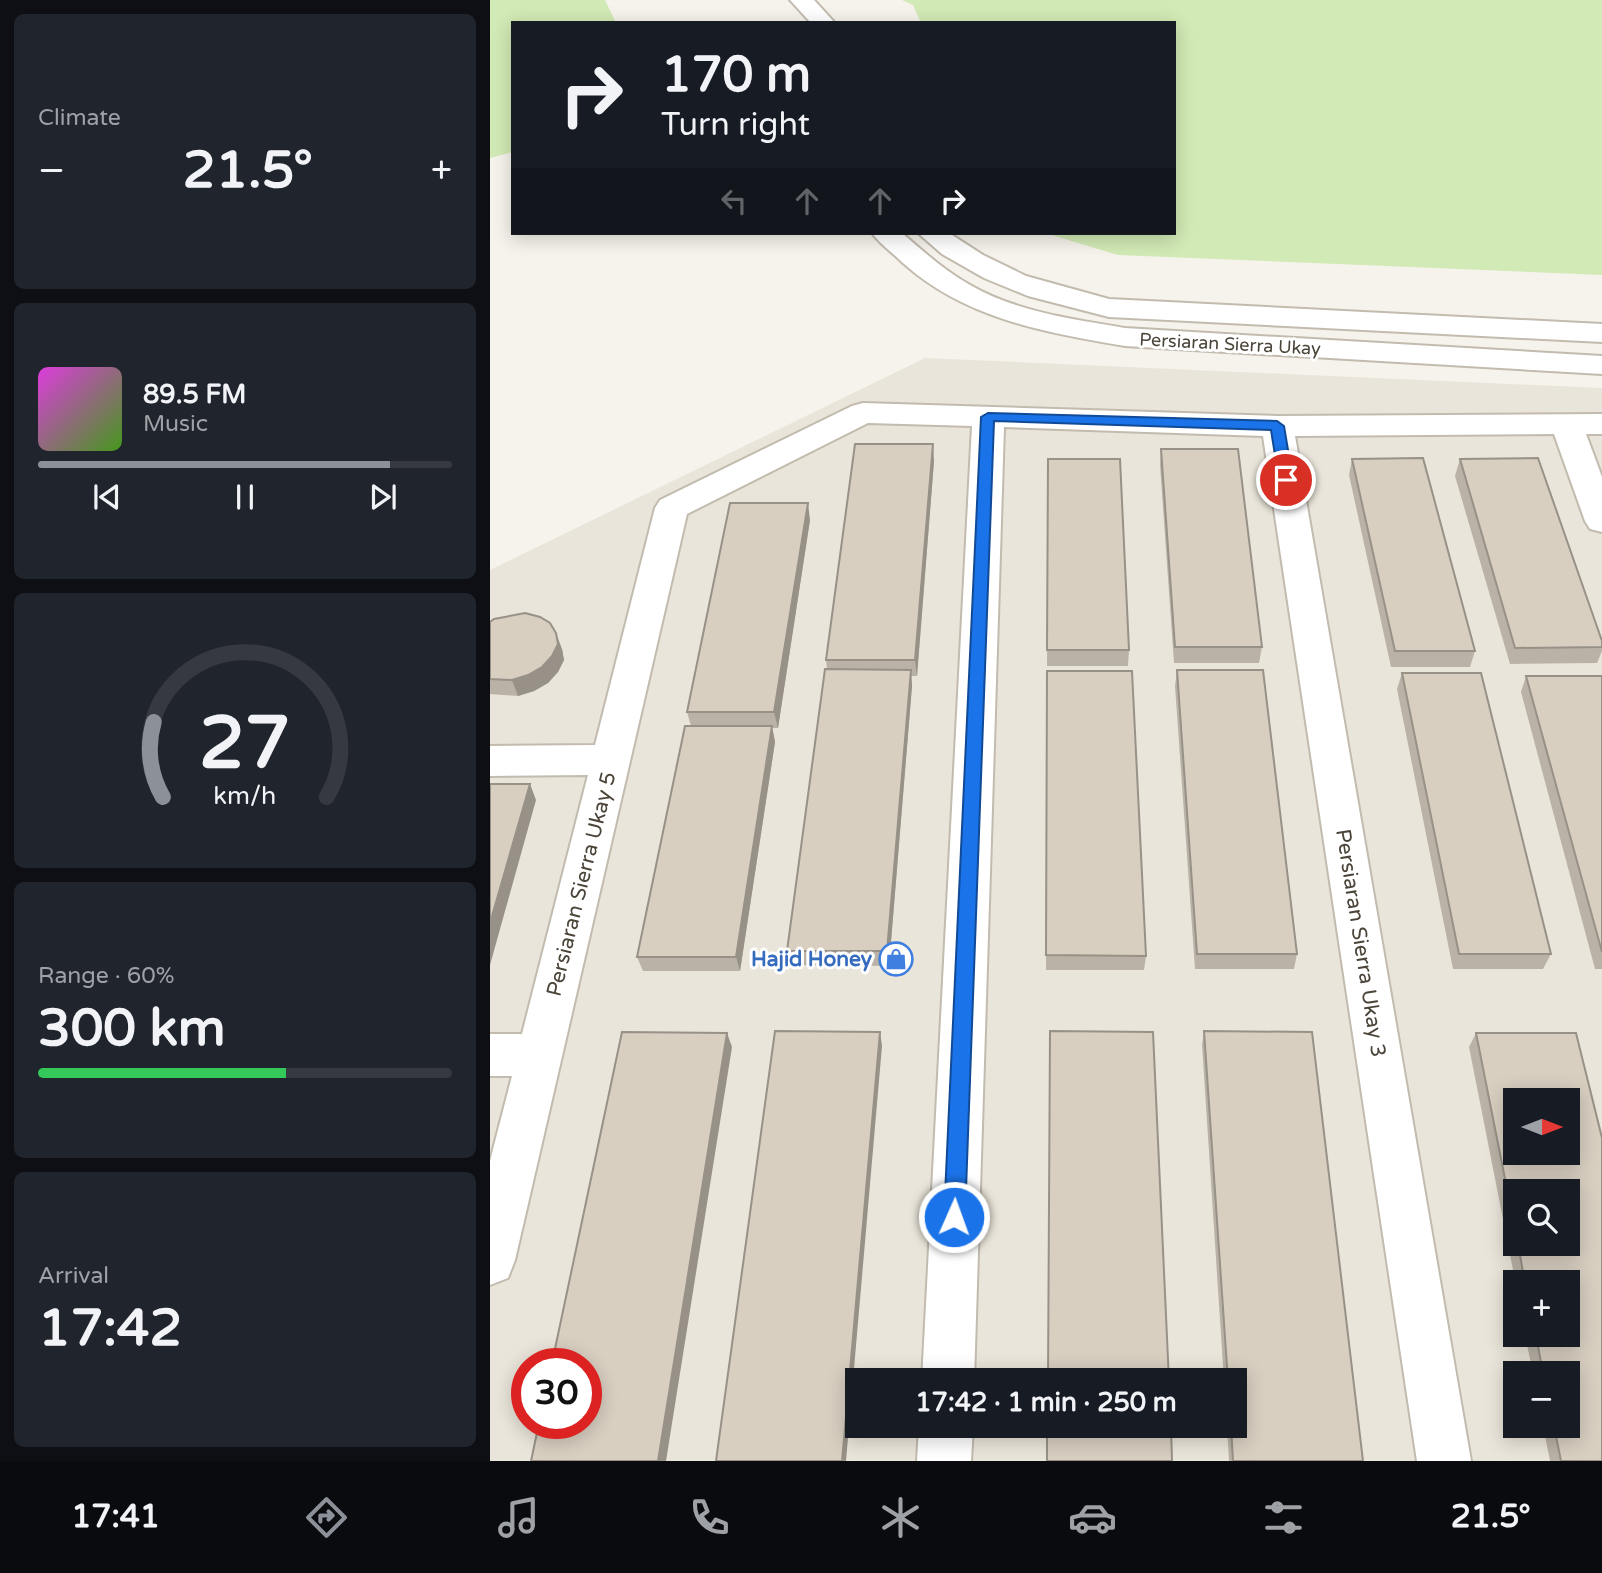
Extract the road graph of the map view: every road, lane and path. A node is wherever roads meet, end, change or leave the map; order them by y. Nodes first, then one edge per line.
1 (801, 0) edge
2 (822, 21) edge
3 (888, 235) edge
4 (934, 235) edge
5 (1602, 333) edge
6 (1602, 365) edge
7 (988, 417) junction
8 (1566, 424) junction
9 (1602, 424) edge
10 (1277, 426) junction
11 (1602, 521) edge
12 (490, 761) edge
13 (611, 761) junction
14 (490, 1055) edge
15 (540, 1055) junction
16 (490, 1260) edge
17 (949, 1368) edge
18 (945, 1438) edge
19 (944, 1461) edge
20 (1444, 1461) edge

1 - 2 street
3 - 6 street, Persiaran Sierra Ukay
4 - 5 street, Persiaran Sierra Ukay
7 - 10 street
7 - 13 street, Persiaran Sierra Ukay 5
7 - 17 street
8 - 9 street
8 - 10 street
8 - 11 street
10 - 20 street, Persiaran Sierra Ukay 3
12 - 13 street
13 - 15 street, Persiaran Sierra Ukay 5
14 - 15 street
15 - 16 street, Persiaran Sierra Ukay 5
18 - 19 street

